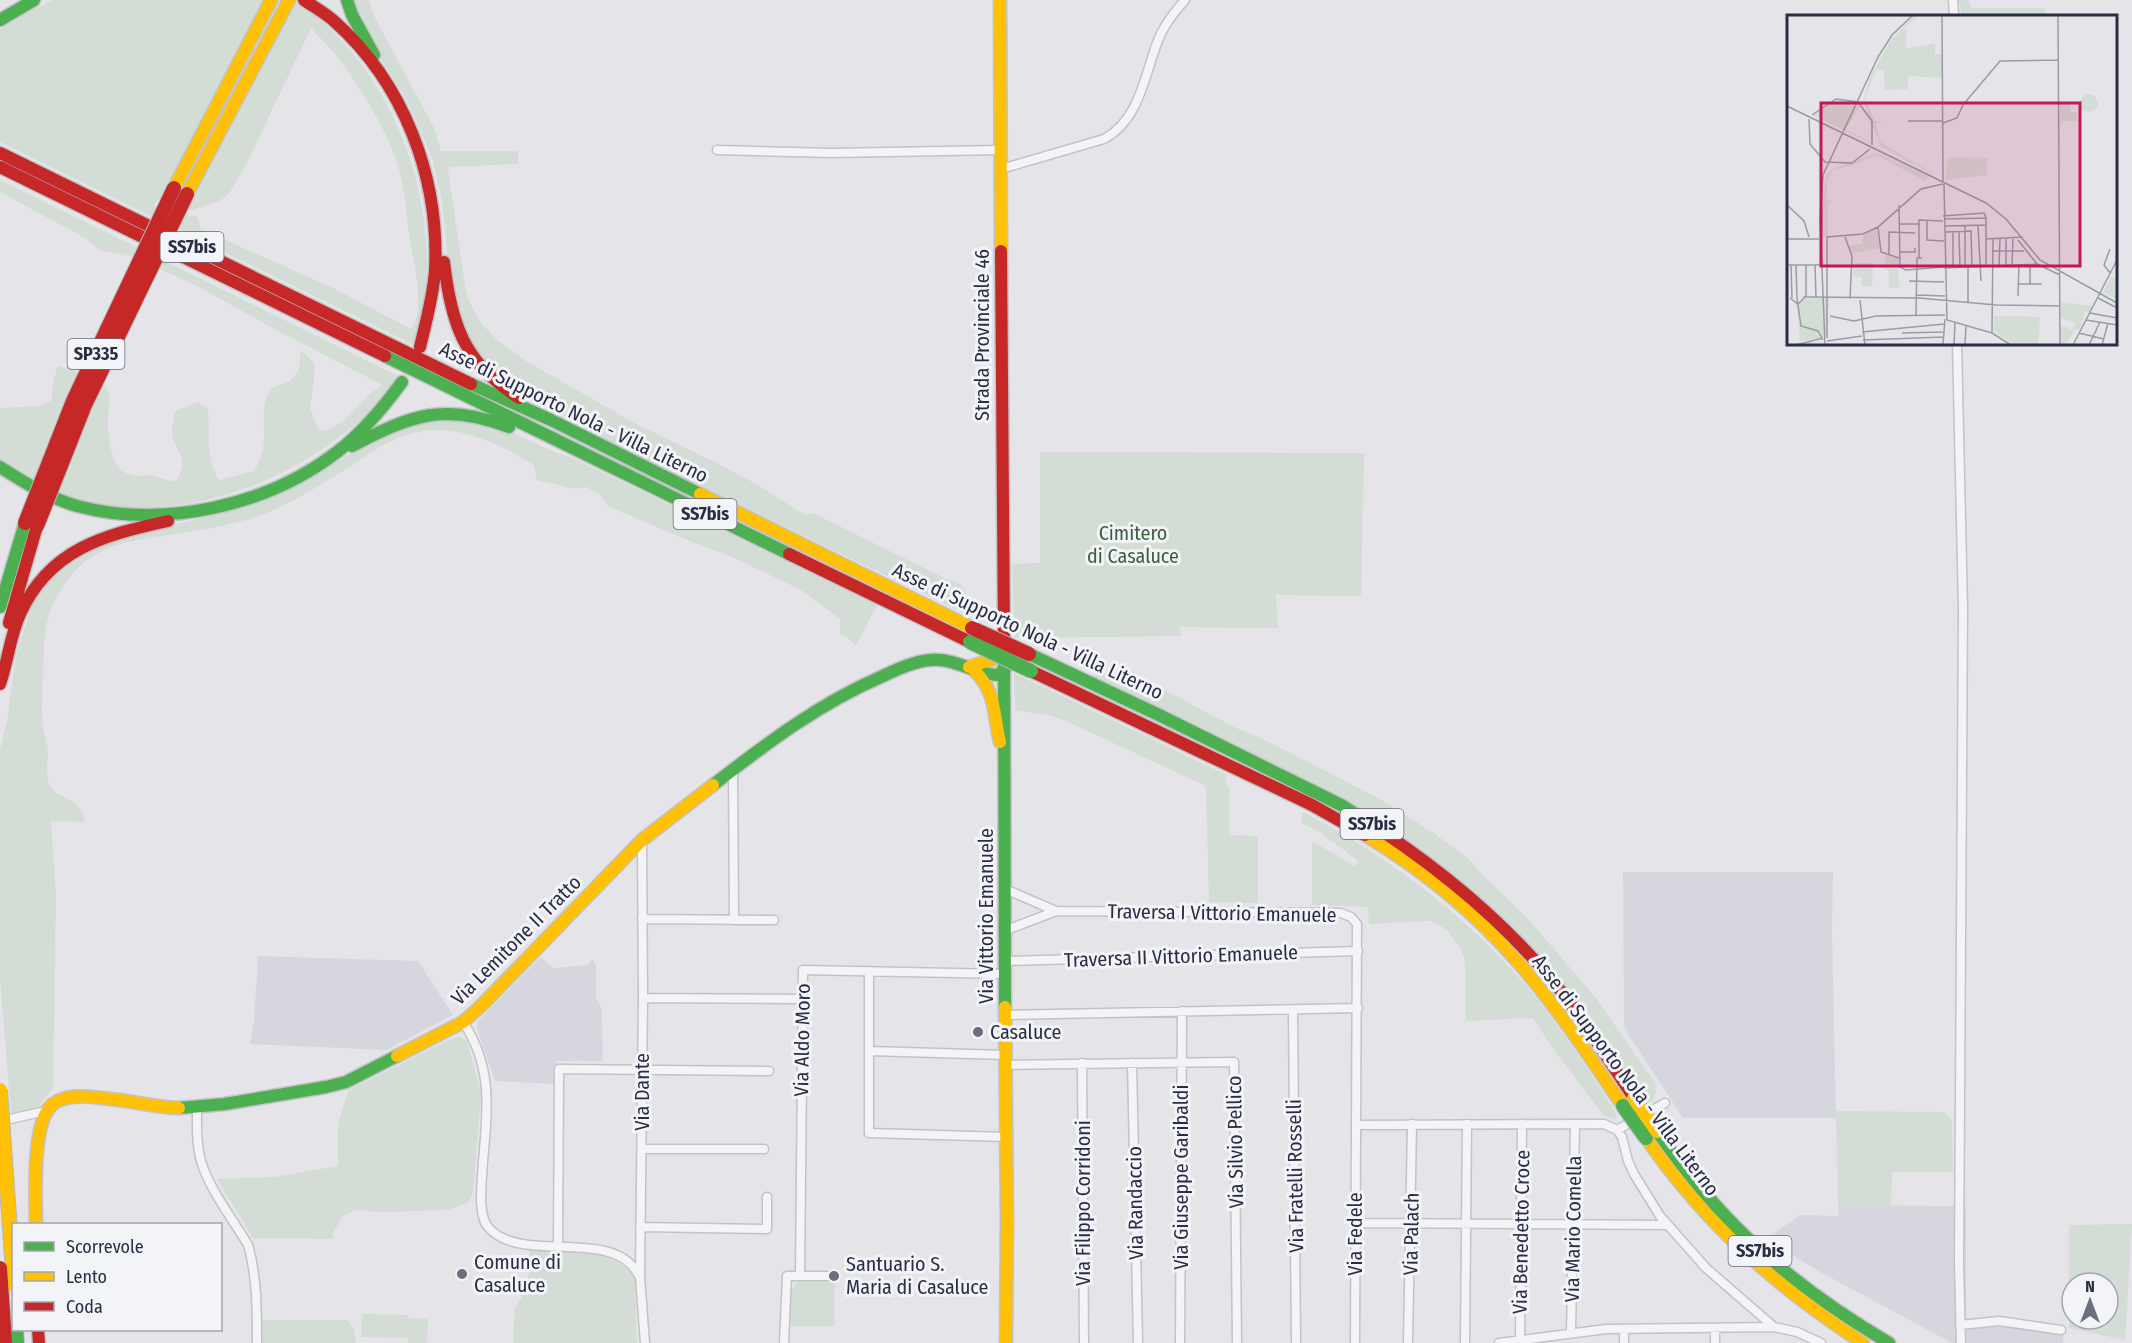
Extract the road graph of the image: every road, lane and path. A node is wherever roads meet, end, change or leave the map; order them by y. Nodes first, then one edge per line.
1 (271, 0) edge
2 (289, 0) edge
3 (304, 0) edge
4 (347, 0) edge
5 (1000, 0) edge
6 (1185, 0) edge
7 (1953, 0) edge
8 (29, 2) edge
9 (1954, 15) edge
10 (0, 18) edge
11 (392, 90) junction
12 (717, 150) dead end
13 (1001, 150) junction
14 (0, 153) edge
15 (0, 167) edge
16 (1001, 169) junction
17 (181, 191) junction
18 (433, 210) junction
19 (1957, 345) edge
20 (420, 346) dead end
21 (402, 382) dead end
22 (551, 420) junction
23 (565, 445) junction
24 (327, 459) junction
25 (0, 467) edge
26 (198, 511) junction
27 (31, 524) junction
28 (0, 607) edge
29 (1005, 632) junction
30 (0, 662) edge
31 (969, 667) junction
32 (1005, 669) junction
33 (0, 684) edge
34 (1005, 750) junction
35 (733, 770) junction
36 (642, 840) junction
37 (1005, 889) junction
38 (1056, 911) junction
39 (642, 920) junction
40 (734, 920) junction
41 (774, 920) dead end
42 (1004, 931) junction
43 (1358, 951) junction
44 (1004, 967) junction
45 (869, 971) junction
46 (643, 998) junction
47 (802, 999) junction
48 (1358, 1008) junction
49 (1293, 1010) junction
50 (1182, 1011) junction
51 (1005, 1016) junction
52 (463, 1022) junction
53 (870, 1051) junction
54 (1005, 1060) junction
55 (1182, 1062) junction
56 (1082, 1063) junction
57 (1132, 1063) junction
58 (642, 1070) junction
59 (769, 1071) dead end
60 (0, 1090) edge
61 (1628, 1102) junction
62 (1665, 1103) dead end
63 (197, 1108) junction
64 (46, 1111) junction
65 (10, 1119) dead end
66 (1412, 1124) junction
67 (1467, 1124) junction
68 (1522, 1124) junction
69 (1575, 1124) junction
70 (1356, 1125) junction
71 (1617, 1130) junction
72 (1652, 1134) junction
73 (1007, 1137) junction
74 (642, 1149) junction
75 (764, 1149) dead end
76 (767, 1197) dead end
77 (36, 1223) edge
78 (1355, 1223) junction
79 (1412, 1223) junction
80 (1466, 1224) junction
81 (1521, 1224) junction
82 (1574, 1224) junction
83 (1668, 1225) junction
84 (640, 1227) junction
85 (558, 1246) junction
86 (12, 1257) edge
87 (0, 1268) edge
88 (800, 1276) junction
89 (827, 1276) dead end
90 (640, 1277) junction
91 (1960, 1325) junction
92 (1774, 1327) junction
93 (1714, 1328) junction
94 (1624, 1329) junction
95 (2060, 1329) edge
96 (1572, 1333) junction
97 (39, 1338) edge
98 (1520, 1339) junction
99 (0, 1340) edge
100 (1547, 1340) edge
101 (5, 1343) edge
102 (257, 1343) edge
103 (645, 1343) edge
104 (784, 1343) edge
105 (1006, 1343) edge
106 (1084, 1343) edge
107 (1138, 1343) edge
108 (1180, 1343) edge
109 (1238, 1343) edge
110 (1296, 1343) edge
111 (1355, 1343) edge
112 (1408, 1343) edge
113 (1465, 1343) edge
114 (1499, 1343) edge
115 (1624, 1343) edge
116 (1714, 1343) edge
117 (1821, 1343) edge
118 (1863, 1343) edge
119 (1889, 1343) edge
120 (1961, 1343) edge

1 - 17 main road, SP335
2 - 17 main road, SP335
3 - 11 main road
4 - 11 main road
5 - 13 main road, Strada Provinciale 46
6 - 16 street
7 - 9 street
8 - 10 main road
11 - 18 main road
12 - 13 street
13 - 16 main road, Strada Provinciale 46
14 - 22 main road, Asse di Supporto Nola - Villa Literno / SS7bis
15 - 23 main road, Asse di Supporto Nola - Villa Literno / SS7bis
16 - 29 main road, Strada Provinciale 46
17 - 27 main road, SP335, bridge
18 - 20 main road
18 - 22 main road
19 - 91 street
21 - 24 main road
22 - 61 main road, Asse di Supporto Nola - Villa Literno / SS7bis, bridge
23 - 24 main road
23 - 61 main road, Asse di Supporto Nola - Villa Literno / SS7bis, bridge
24 - 26 main road
25 - 26 main road
26 - 33 main road
27 - 28 main road, SP335
27 - 30 main road, SP335
29 - 31 main road
29 - 32 main road, Strada Provinciale 46
31 - 32 main road, Via Lemitone II Tratto
31 - 34 main road
31 - 35 main road, Via Lemitone II Tratto
32 - 34 main road, Via Vittorio Emanuele
34 - 37 main road, Via Vittorio Emanuele
35 - 36 main road, Via Lemitone II Tratto
35 - 40 street
36 - 39 street, Via Dante
36 - 52 main road, Via Lemitone II Tratto
37 - 38 street, Traversa I Vittorio Emanuele
37 - 42 main road, Via Vittorio Emanuele
38 - 42 street, Traversa I Vittorio Emanuele
38 - 43 street, Traversa I Vittorio Emanuele
39 - 40 street
39 - 46 street, Via Dante
40 - 41 street
42 - 44 main road, Via Vittorio Emanuele
43 - 44 street, Traversa II Vittorio Emanuele
43 - 48 street, Via Fedele
44 - 45 street, Via Aldo Moro
44 - 51 main road, Via Vittorio Emanuele
45 - 47 street, Via Aldo Moro
45 - 53 street
46 - 47 street
46 - 58 street, Via Dante
47 - 88 street, Via Aldo Moro
48 - 49 street
48 - 70 street, Via Fedele
49 - 50 street
49 - 110 street, Via Fratelli Rosselli
50 - 51 street
50 - 55 street, Via Giuseppe Garibaldi
51 - 54 main road, Via Vittorio Emanuele
52 - 63 main road, Via Lemitone II Tratto
52 - 85 street
53 - 54 street, Via Silvio Pellico
53 - 73 street
54 - 56 street, Via Silvio Pellico
54 - 73 main road, Via Vittorio Emanuele
55 - 57 street, Via Silvio Pellico
55 - 108 street, Via Giuseppe Garibaldi
55 - 109 street, Via Silvio Pellico
56 - 57 street, Via Silvio Pellico
56 - 106 street, Via Filippo Corridoni
57 - 107 street, Via Randaccio
58 - 59 street
58 - 74 street, Via Dante
58 - 85 street
60 - 86 main road, bridge
61 - 72 main road, Asse di Supporto Nola - Villa Literno / SS7bis, bridge
62 - 71 street
63 - 64 main road, Via Lemitone II Tratto
63 - 102 street
64 - 65 street
64 - 77 main road
66 - 67 street
66 - 70 street
66 - 79 street, Via Palach
67 - 68 street
67 - 80 street
68 - 69 street
68 - 81 street, Via Benedetto Croce
69 - 71 street
69 - 82 street, Via Mario Comella
70 - 78 street, Via Fedele
71 - 83 street
72 - 118 main road, Asse di Supporto Nola - Villa Literno / SS7bis
72 - 119 main road, Asse di Supporto Nola - Villa Literno / SS7bis
73 - 105 main road, Via Vittorio Emanuele
74 - 75 street
74 - 84 street, Via Dante
76 - 84 street
78 - 79 street
78 - 111 street, Via Fedele
79 - 80 street
79 - 112 street, Via Palach
80 - 81 street
80 - 113 street
81 - 82 street
81 - 98 street, Via Benedetto Croce
82 - 83 street
82 - 96 street, Via Mario Comella
83 - 92 street
84 - 90 street, Via Dante
85 - 90 street
87 - 101 main road, bridge
88 - 89 street
88 - 104 street
90 - 103 street, Via Dante
91 - 95 street
91 - 120 street
92 - 93 street
92 - 117 street
93 - 94 street
93 - 116 street
94 - 96 street
94 - 115 street
96 - 100 street
97 - 99 street
98 - 100 street
98 - 114 street

